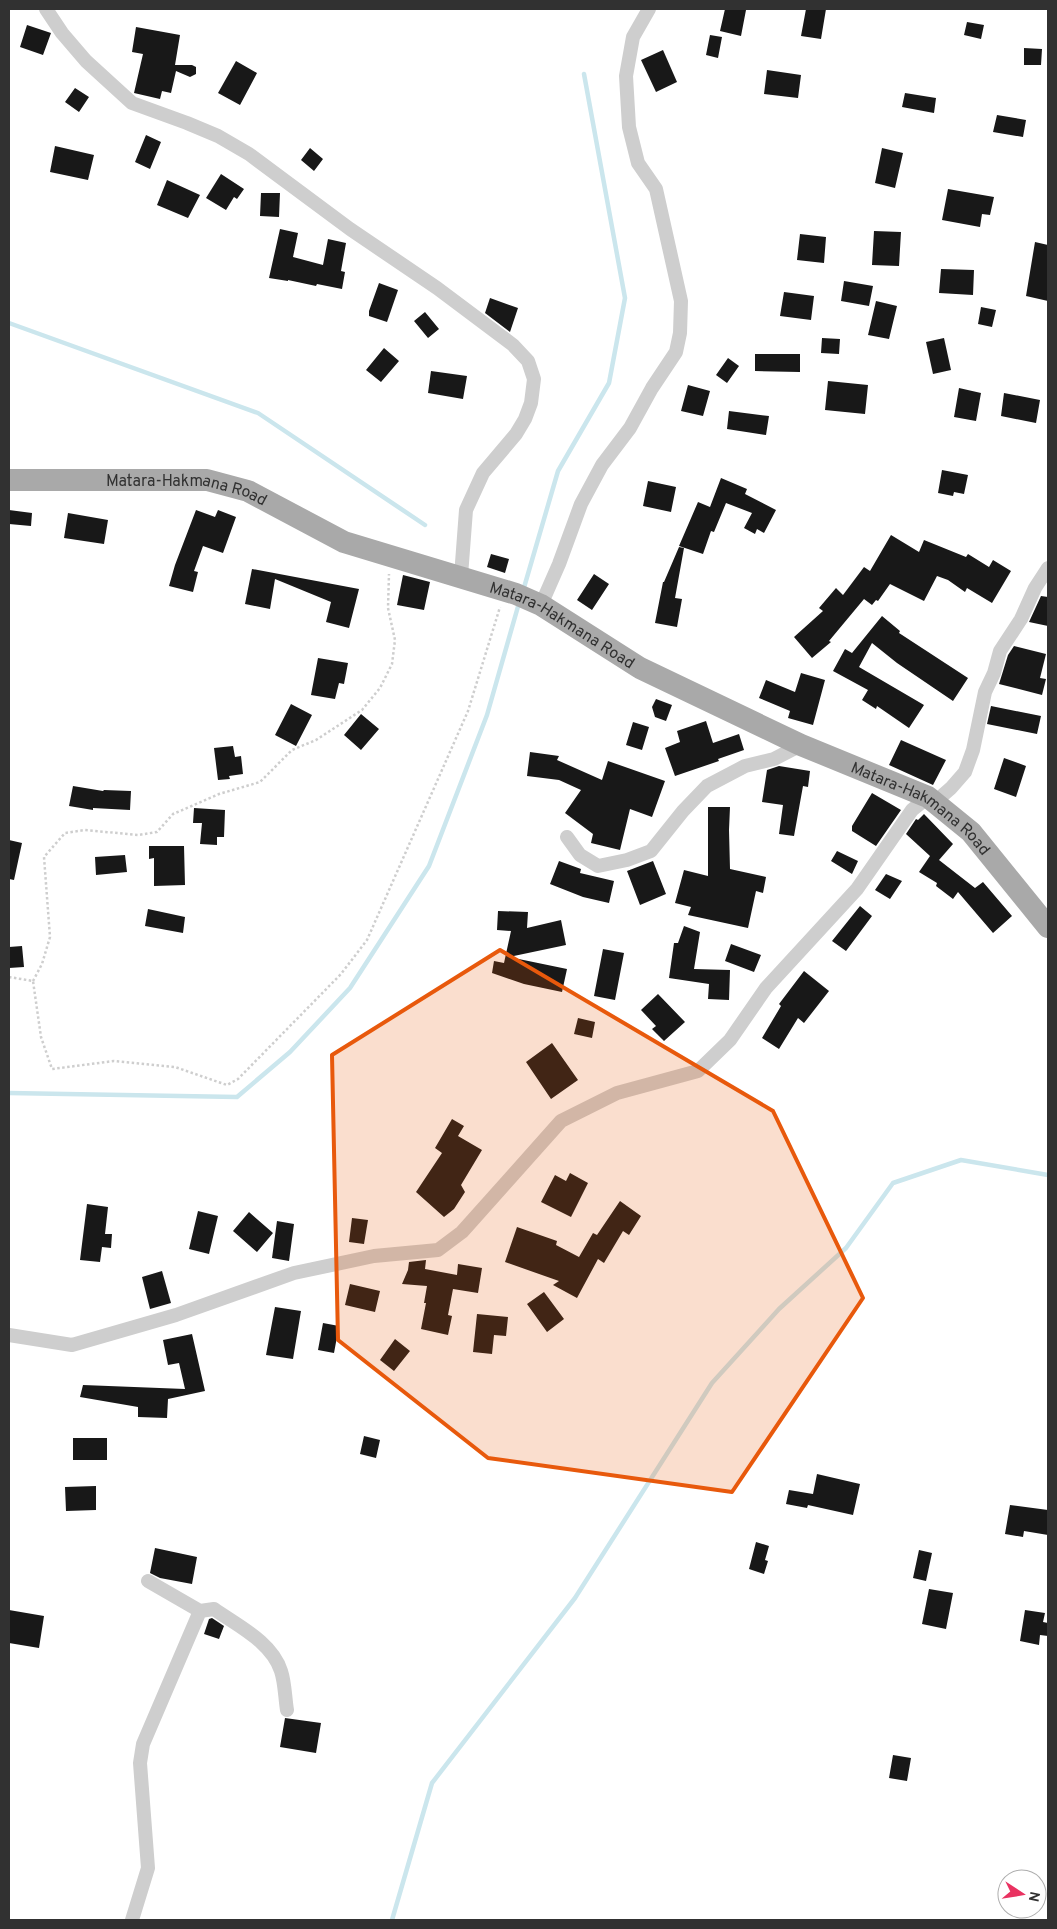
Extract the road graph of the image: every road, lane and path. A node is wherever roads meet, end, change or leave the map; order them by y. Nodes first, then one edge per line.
1 (46, 9) edge
2 (649, 9) edge
3 (9, 480) edge
4 (389, 555) junction
5 (1048, 568) edge
6 (461, 576) junction
7 (511, 591) junction
8 (541, 605) junction
9 (801, 745) junction
10 (931, 800) junction
11 (567, 837) dead end
12 (1048, 927) edge
13 (9, 977) edge
14 (33, 981) junction
15 (9, 1335) edge
16 (148, 1581) dead end
17 (200, 1611) junction
18 (286, 1710) dead end
19 (132, 1920) edge

1 - 6 street
2 - 8 street
3 - 4 main road, Matara-Hakmana Road
4 - 6 main road, Matara-Hakmana Road
4 - 14 path
5 - 10 street
6 - 7 main road, Matara-Hakmana Road
7 - 8 main road, Matara-Hakmana Road
7 - 14 path
8 - 9 main road, Matara-Hakmana Road
9 - 10 main road, Matara-Hakmana Road
9 - 11 street
10 - 12 main road, Matara-Hakmana Road
10 - 15 street
13 - 14 path
16 - 17 street
17 - 18 street
17 - 19 street

